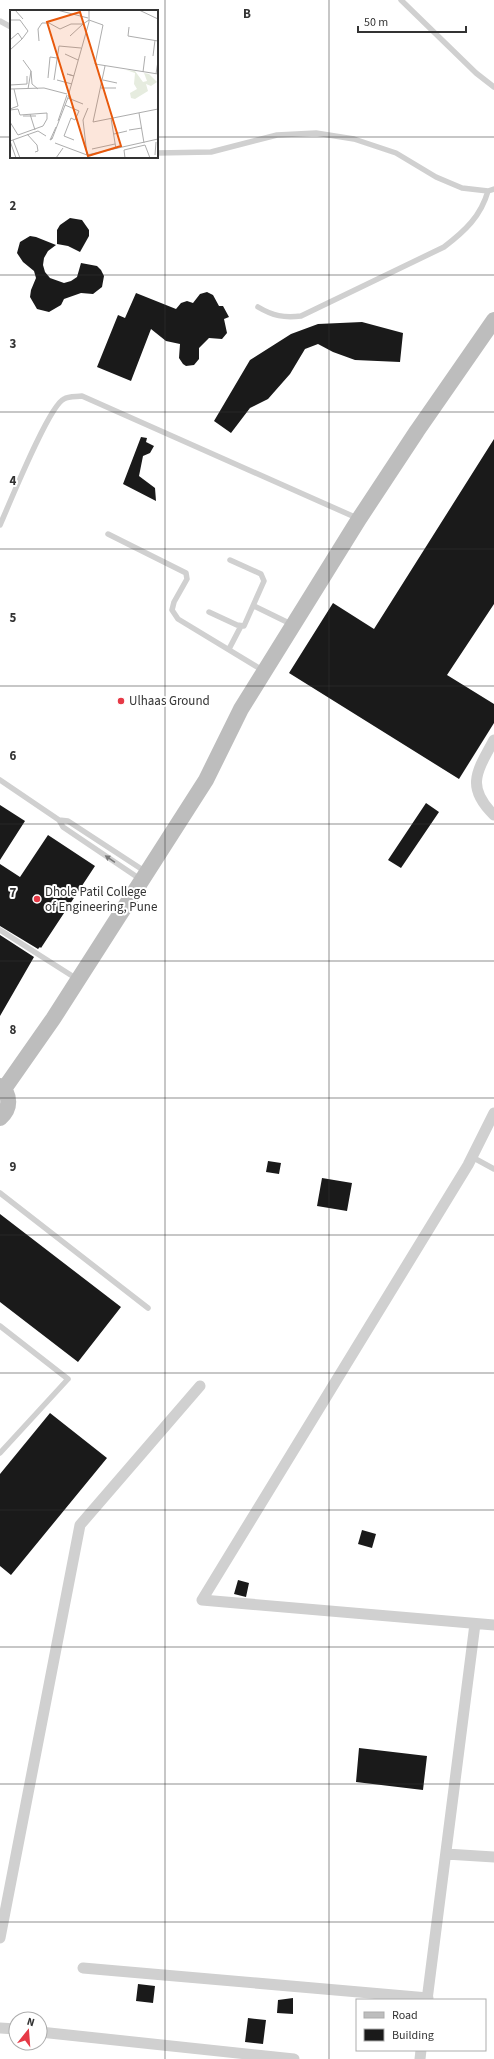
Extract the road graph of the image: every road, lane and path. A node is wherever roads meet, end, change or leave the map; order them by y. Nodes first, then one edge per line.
1 (402, 0) edge
2 (0, 22) edge
3 (10, 27) edge
4 (494, 87) edge
5 (158, 153) edge
6 (494, 189) edge
7 (488, 191) junction
8 (258, 307) dead end
9 (494, 320) edge
10 (359, 520) junction
11 (0, 525) edge
12 (108, 534) dead end
13 (230, 560) dead end
14 (254, 606) junction
15 (209, 612) dead end
16 (294, 625) junction
17 (241, 626) junction
18 (229, 649) junction
19 (265, 671) junction
20 (494, 740) edge
21 (0, 780) edge
22 (494, 815) edge
23 (59, 820) junction
24 (145, 876) junction
25 (0, 930) edge
26 (77, 979) junction
27 (2, 1087) edge
28 (494, 1113) edge
29 (0, 1118) edge
30 (472, 1157) junction
31 (494, 1169) edge
32 (0, 1193) edge
33 (148, 1308) dead end
34 (0, 1326) edge
35 (200, 1386) dead end
36 (0, 1453) edge
37 (475, 1624) junction
38 (494, 1625) edge
39 (446, 1854) junction
40 (494, 1857) edge
41 (0, 1938) edge
42 (83, 1968) dead end
43 (428, 1999) edge
44 (48, 2033) edge
45 (294, 2059) edge

1 - 4 lane
2 - 3 lane
5 - 7 lane
6 - 7 lane
7 - 8 lane
9 - 10 street
10 - 11 lane
10 - 16 street
12 - 18 lane
13 - 14 lane
14 - 16 lane
14 - 17 lane
15 - 17 lane
16 - 19 street
17 - 18 lane
18 - 19 lane
19 - 24 street
20 - 22 street
21 - 23 lane
24 -> 23 lane
23 - 24 lane
24 - 26 street
25 - 26 lane
26 - 27 street
27 - 29 street
28 - 30 street
30 - 31 lane
30 - 37 street
32 - 33 lane
34 - 36 lane
35 - 41 street
37 - 38 street
37 - 39 street
39 - 40 street
39 - 43 street
42 - 43 street
44 - 45 street

